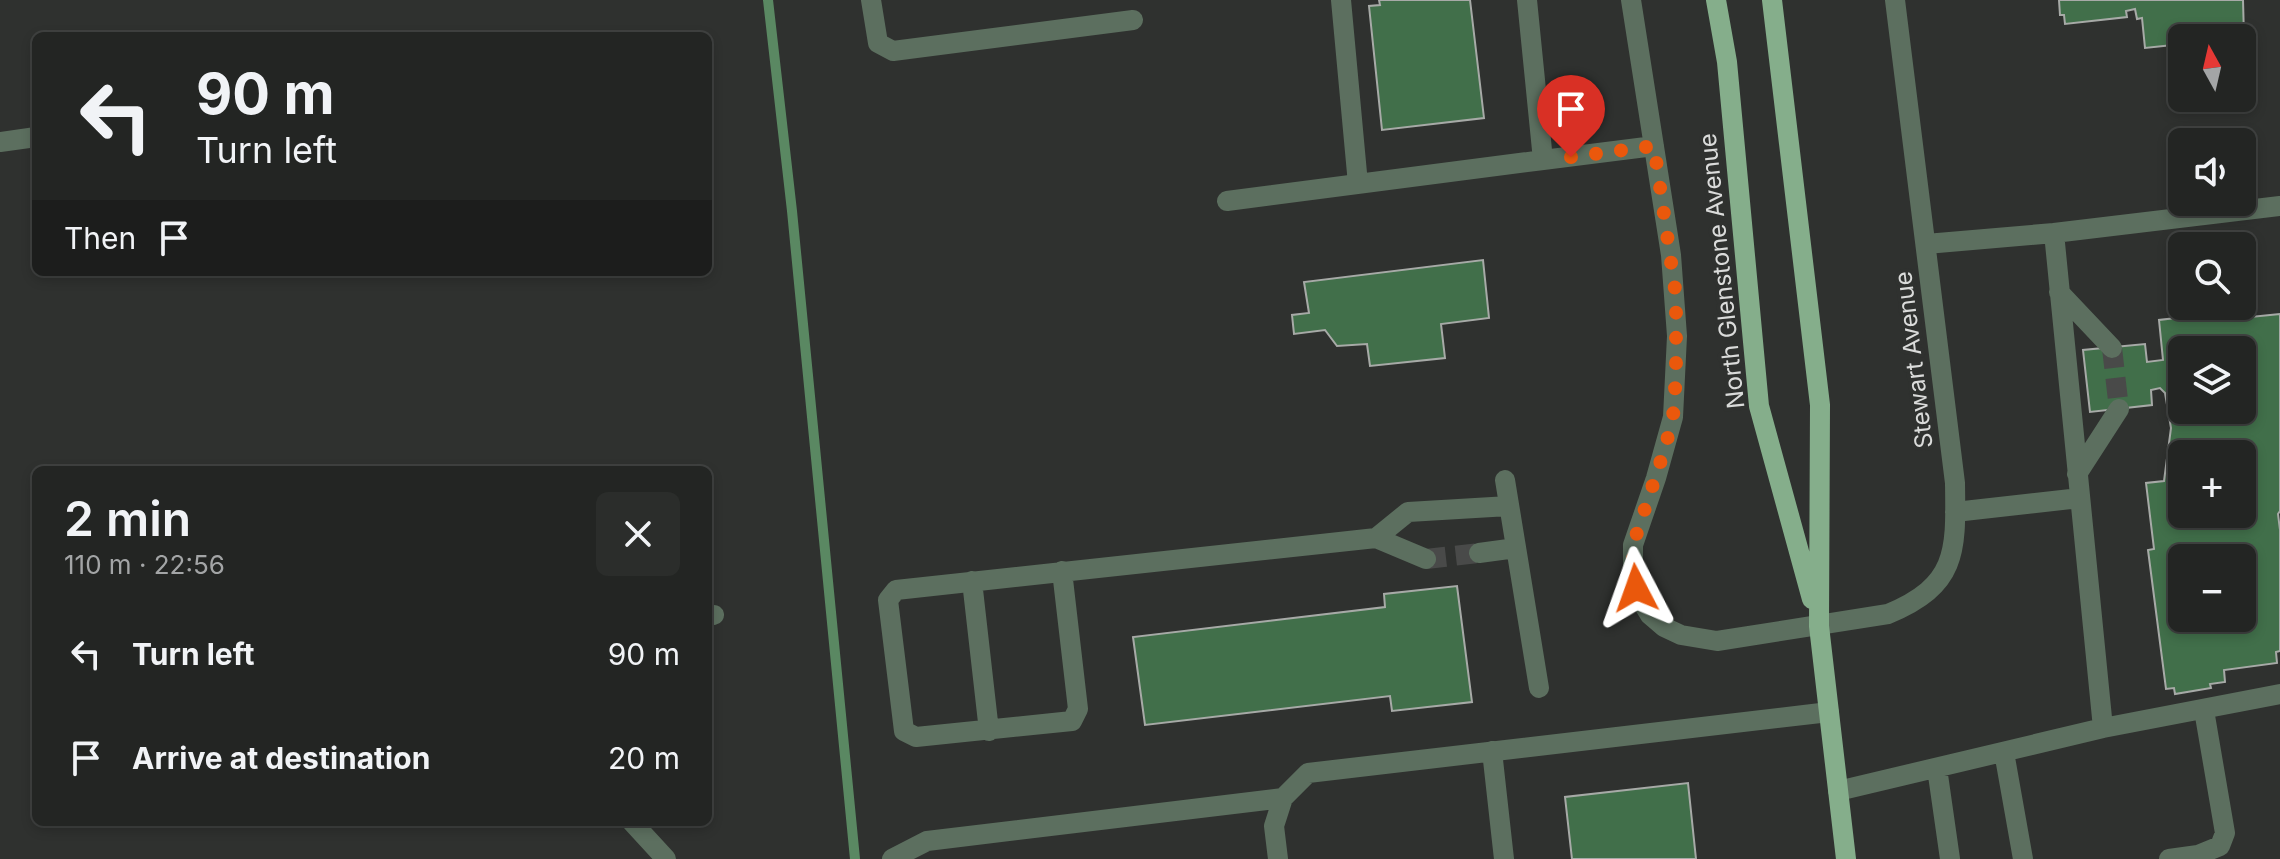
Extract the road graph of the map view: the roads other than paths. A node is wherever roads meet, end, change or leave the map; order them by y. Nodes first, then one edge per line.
1 (871, 0) edge
2 (1341, 0) edge
3 (1527, 0) edge
4 (1631, 0) edge
5 (1716, 0) edge
6 (1772, 0) edge
7 (1895, 0) edge
8 (1133, 20) dead end
9 (32, 138) edge
10 (0, 142) edge
11 (1654, 146) junction
12 (1543, 160) junction
13 (1358, 184) junction
14 (1227, 201) dead end
15 (2280, 206) edge
16 (2054, 233) junction
17 (1926, 244) junction
18 (2059, 292) junction
19 (2112, 348) tunnel mouth
20 (2119, 409) tunnel mouth
21 (2077, 474) junction
22 (1505, 480) dead end
23 (2080, 498) junction
24 (1509, 506) junction
25 (1955, 512) junction
26 (1376, 538) junction
27 (1516, 548) junction
28 (1479, 553) tunnel mouth
29 (1426, 559) tunnel mouth
30 (1062, 571) junction
31 (972, 581) junction
32 (1819, 626) junction
33 (1539, 688) dead end
34 (2280, 694) edge
35 (2204, 710) junction
36 (1829, 712) junction
37 (2103, 728) junction
38 (989, 731) junction
39 (1492, 751) junction
40 (2004, 752) junction
41 (1937, 768) junction
42 (1838, 791) junction
43 (1283, 798) junction
44 (636, 826) edge
45 (666, 859) edge
46 (892, 859) edge
47 (1278, 859) edge
48 (1504, 859) edge
49 (1846, 859) edge
50 (1950, 859) edge
51 (2023, 859) edge
52 (2169, 859) edge

1 - 8 street
2 - 13 street
3 - 12 street
4 - 11 street, Stewart Avenue
5 - 32 main road, North Glenstone Avenue
6 - 32 main road, North Glenstone Avenue
7 - 17 street, Stewart Avenue
9 - 10 street
11 - 12 street
11 - 32 street, Stewart Avenue
12 - 13 street
13 - 14 street
15 - 16 street
16 - 17 street
16 - 18 street
17 - 25 street, Stewart Avenue
18 - 19 street
18 - 21 street
20 - 21 street
21 - 23 street
22 - 24 street
23 - 25 street
23 - 37 street
24 - 26 street
24 - 27 street
25 - 32 street, Stewart Avenue
26 - 29 street
26 - 30 street
27 - 28 street
27 - 33 street
30 - 31 street
30 - 38 street
31 - 38 street
31 - 38 street
32 - 36 main road, North Glenstone Avenue
34 - 35 street
35 - 37 street
35 - 52 street
36 - 39 street
36 - 42 main road, North Glenstone Avenue
37 - 40 street
39 - 43 street
39 - 48 street
40 - 41 street
40 - 51 street
41 - 42 street
41 - 50 street
42 - 49 main road, North Glenstone Avenue
43 - 46 street
43 - 47 street
44 - 45 street

